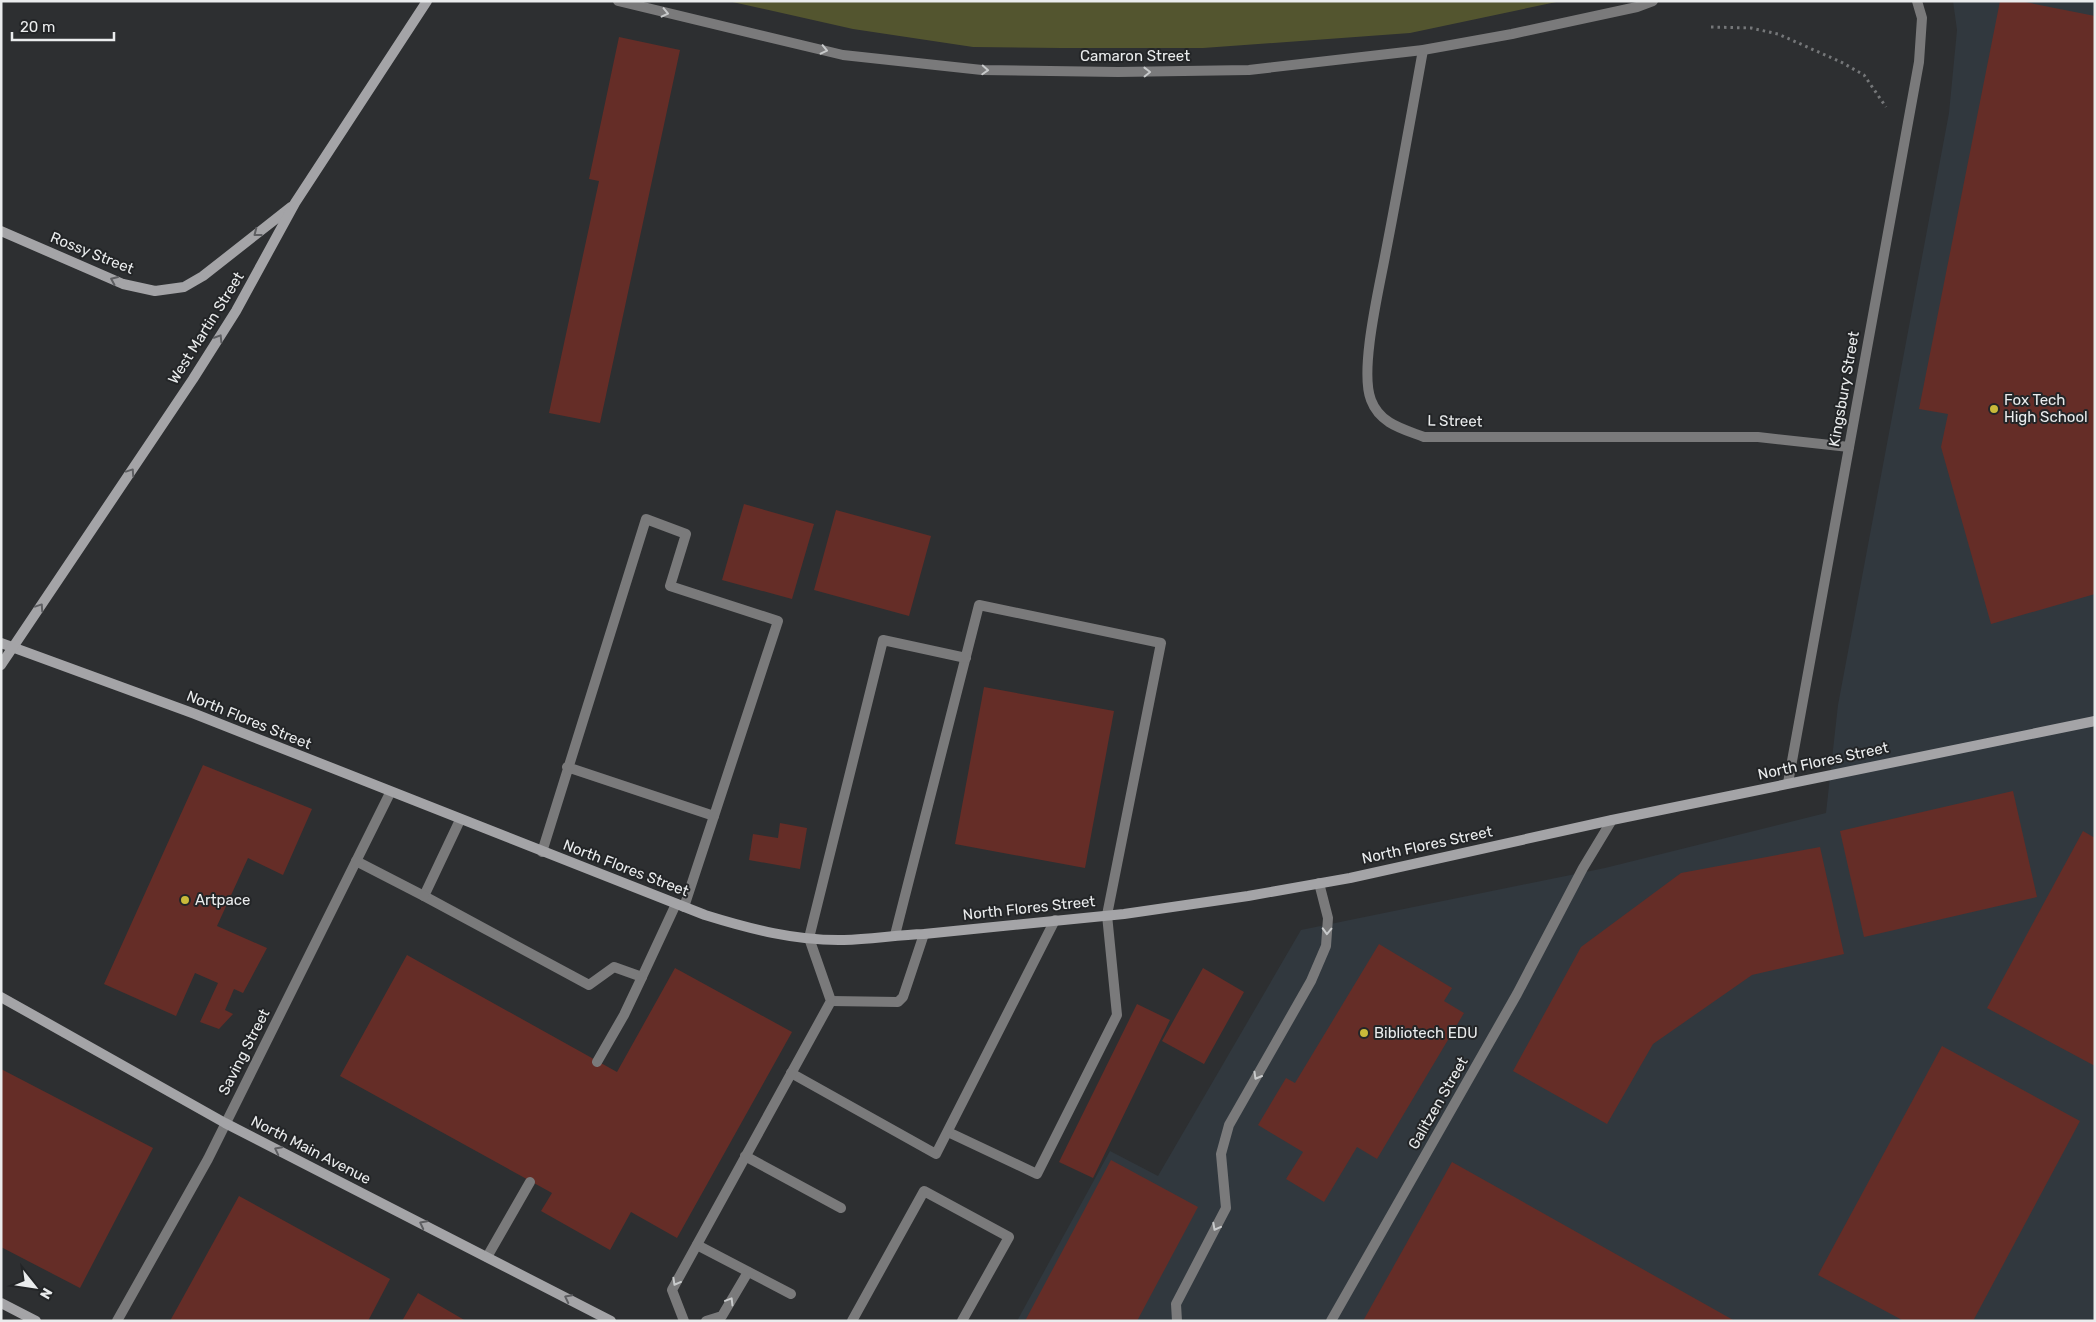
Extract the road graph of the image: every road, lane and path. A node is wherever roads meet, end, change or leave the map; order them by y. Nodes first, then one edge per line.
1 (428, 1) edge
2 (618, 1) edge
3 (1654, 1) edge
4 (1917, 1) edge
5 (1711, 27) dead end
6 (1424, 50) junction
7 (1887, 107) dead end
8 (295, 203) junction
9 (1, 231) edge
10 (1848, 447) junction
11 (1, 643) edge
12 (13, 647) junction
13 (966, 658) junction
14 (1, 665) edge
15 (2095, 721) edge
16 (567, 767) junction
17 (1788, 783) junction
18 (390, 792) junction
19 (714, 816) junction
20 (460, 820) junction
21 (1612, 820) junction
22 (542, 852) junction
23 (356, 861) junction
24 (1319, 883) junction
25 (424, 896) junction
26 (680, 905) junction
27 (1107, 915) junction
28 (1055, 920) junction
29 (924, 934) junction
30 (895, 935) junction
31 (809, 938) junction
32 (642, 977) junction
33 (1, 997) edge
34 (831, 1000) junction
35 (598, 1062) dead end
36 (791, 1073) junction
37 (226, 1123) junction
38 (948, 1132) junction
39 (745, 1156) junction
40 (530, 1182) dead end
41 (841, 1208) dead end
42 (697, 1244) junction
43 (487, 1257) junction
44 (748, 1272) junction
45 (791, 1294) dead end
46 (1, 1303) edge
47 (36, 1321) edge
48 (117, 1321) edge
49 (611, 1321) edge
50 (684, 1321) edge
51 (706, 1321) edge
52 (852, 1321) edge
53 (962, 1321) edge
54 (1177, 1321) edge
55 (1330, 1321) edge

1 - 8 main road, West Martin Street
2 -> 6 street, Camaron Street
3 - 6 street, Camaron Street
4 - 10 street, Kingsbury Street
5 - 7 path
6 - 10 street, L Street
8 -> 9 main road, Rossy Street
12 -> 8 main road, West Martin Street
10 - 17 street, Kingsbury Street
11 - 12 main road, North Flores Street
12 - 14 main road, West Martin Street
12 - 18 main road, North Flores Street
13 - 27 street
13 - 30 street
13 - 31 street
15 - 17 main road, North Flores Street
16 - 19 street
16 - 19 street
16 - 22 street
17 - 21 main road, North Flores Street
18 - 20 main road, North Flores Street
18 - 23 street, Saving Street
19 - 26 street
20 - 22 main road, North Flores Street
20 - 25 street
21 - 24 main road, North Flores Street
21 - 55 street, Galitzen Street
22 - 26 main road, North Flores Street
23 - 25 street
23 - 37 street, Saving Street
24 - 27 main road, North Flores Street
24 -> 54 street
25 - 32 street
26 - 31 main road, North Flores Street
26 - 32 street
27 - 28 main road, North Flores Street
27 - 38 street
28 - 29 main road, North Flores Street
28 - 38 street
29 - 30 main road, North Flores Street
29 - 34 street
30 - 31 main road, North Flores Street
31 - 34 street
32 - 35 street
33 - 37 main road, North Main Avenue
34 - 36 street
36 - 38 street
36 - 39 street
43 -> 37 main road, North Main Avenue
37 - 48 street, Saving Street
39 - 41 street
39 - 42 street
40 - 43 street
42 - 44 street
42 -> 50 street
49 -> 43 main road, North Main Avenue
44 - 45 street
51 -> 44 street
46 - 47 main road
52 - 53 street

